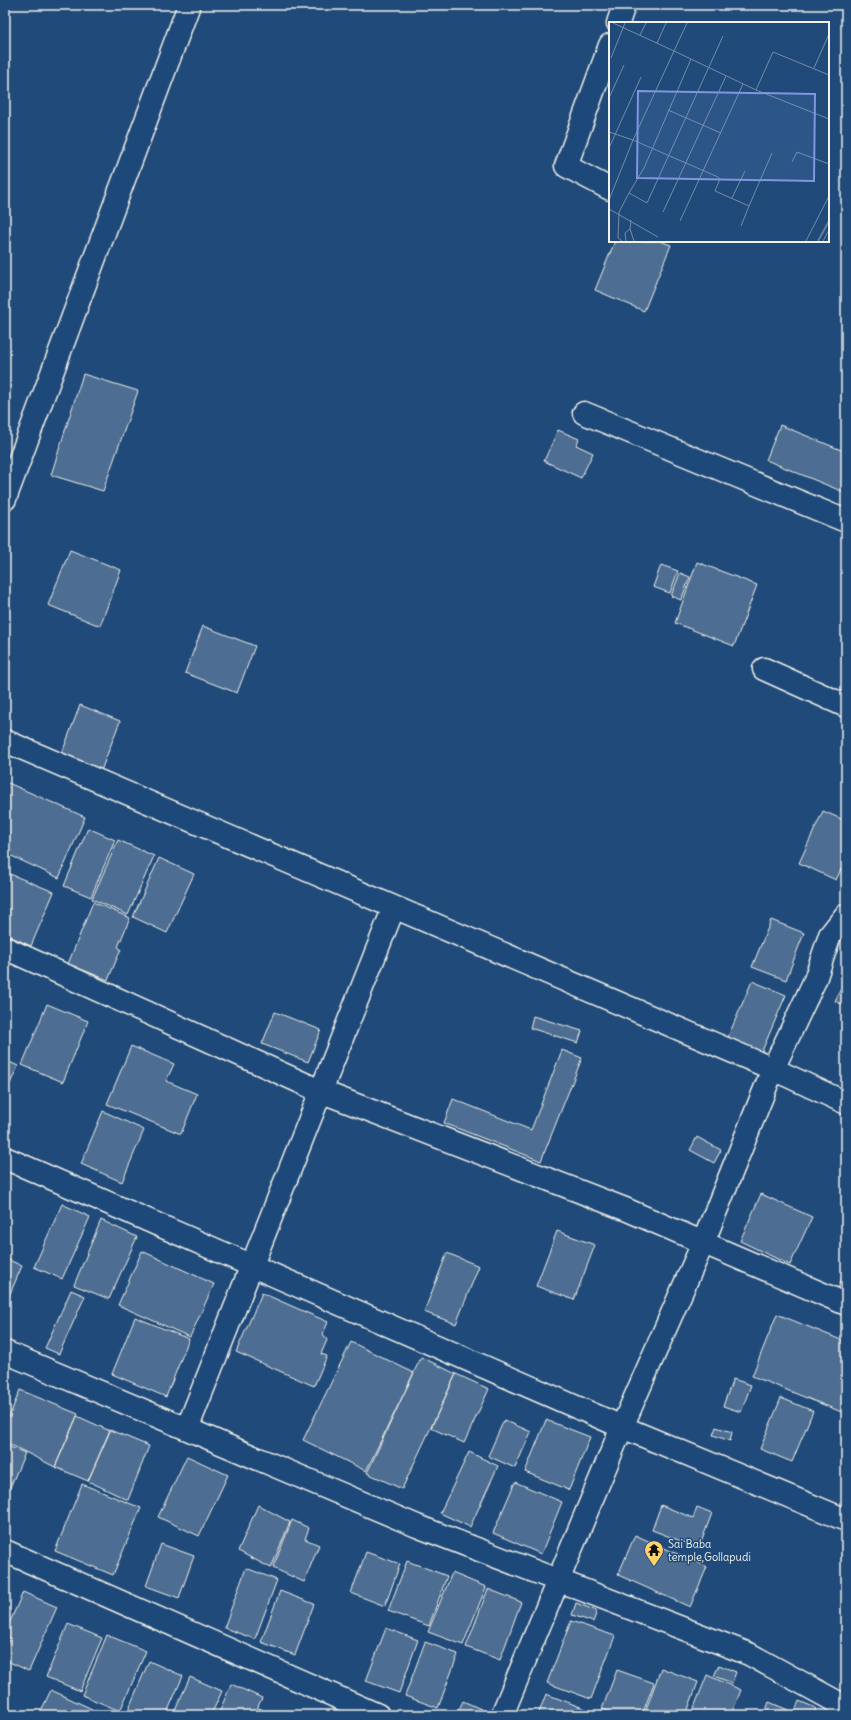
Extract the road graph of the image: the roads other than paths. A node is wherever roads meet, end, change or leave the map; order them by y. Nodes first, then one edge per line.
1 (189, 5) edge
2 (624, 5) edge
3 (618, 22) edge
4 (609, 48) edge
5 (609, 188) edge
6 (584, 413) dead end
7 (5, 499) edge
8 (846, 521) edge
9 (764, 669) dead end
10 (846, 706) edge
11 (5, 741) edge
12 (394, 907) junction
13 (846, 916) edge
14 (5, 948) edge
15 (774, 1069) junction
16 (320, 1091) junction
17 (846, 1103) edge
18 (5, 1158) edge
19 (703, 1243) junction
20 (251, 1264) junction
21 (846, 1304) edge
22 (5, 1352) edge
23 (622, 1427) junction
24 (187, 1429) junction
25 (846, 1520) edge
26 (5, 1551) edge
27 (559, 1581) junction
28 (846, 1707) edge
29 (378, 1715) edge
30 (502, 1715) edge

1 - 7 street
2 - 3 street
4 - 5 street
6 - 8 street
9 - 10 street
11 - 12 street
12 - 15 street
12 - 16 street
13 - 15 street
14 - 16 street
15 - 17 street
15 - 19 street
16 - 19 street
16 - 20 street
18 - 20 street
19 - 21 street
19 - 23 street
20 - 23 street
20 - 24 street
22 - 24 street
23 - 25 street
23 - 27 street
24 - 27 street
26 - 29 street
27 - 28 street
27 - 30 street

